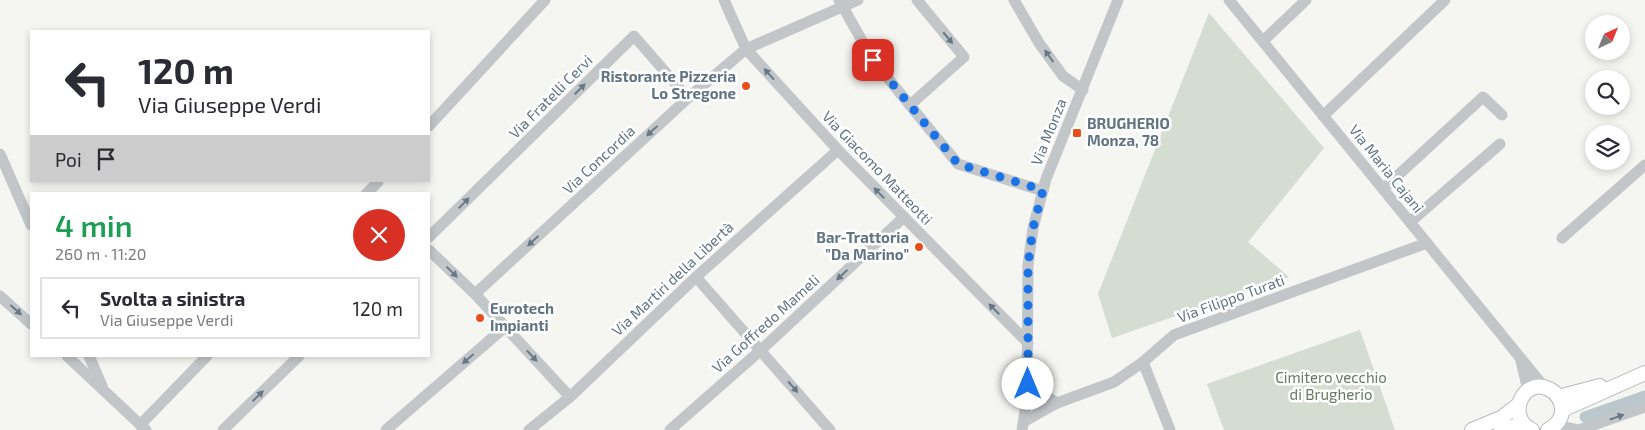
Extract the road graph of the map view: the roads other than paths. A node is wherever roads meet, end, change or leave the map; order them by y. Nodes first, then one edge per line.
1 (546, 0) edge
2 (724, 0) edge
3 (858, 0) edge
4 (917, 0) edge
5 (1014, 0) edge
6 (1118, 0) edge
7 (1229, 0) edge
8 (1306, 0) edge
9 (1445, 0) edge
10 (841, 4) edge
11 (1263, 41) junction
12 (746, 49) junction
13 (1083, 90) junction
14 (688, 98) junction
15 (910, 105) junction
16 (1502, 115) dead end
17 (1324, 116) junction
18 (430, 125) edge
19 (1500, 144) dead end
20 (838, 150) junction
21 (0, 154) edge
22 (1645, 164) edge
23 (378, 182) edge
24 (1383, 189) junction
25 (1043, 190) junction
26 (368, 192) edge
27 (903, 218) junction
28 (1410, 222) junction
29 (30, 223) edge
30 (430, 235) edge
31 (1562, 238) dead end
32 (1427, 243) junction
33 (430, 251) edge
34 (696, 277) junction
35 (475, 294) junction
36 (0, 296) edge
37 (30, 323) edge
38 (505, 327) junction
39 (1028, 343) junction
40 (761, 350) junction
41 (68, 357) edge
42 (89, 357) edge
43 (207, 357) edge
44 (298, 357) edge
45 (1520, 357) junction
46 (1143, 362) junction
47 (1638, 376) edge
48 (1028, 384) junction
49 (1545, 388) junction
50 (103, 390) junction
51 (1528, 390) junction
52 (1558, 396) junction
53 (570, 397) junction
54 (1057, 403) junction
55 (1518, 404) junction
56 (1645, 407) edge
57 (1562, 410) junction
58 (1024, 425) edge
59 (1527, 427) edge
60 (143, 428) edge
61 (1552, 428) edge
62 (223, 430) edge
63 (386, 430) edge
64 (530, 430) edge
65 (670, 430) edge
66 (830, 430) edge
67 (1170, 430) edge
68 (1472, 430) edge
69 (1501, 430) edge

1 - 18 street
2 - 12 street, Via Giacomo Matteotti
3 - 10 street, Via Concordia
4 -> 15 street
13 -> 5 street
6 - 13 street, Via Monza
7 - 11 street, Via Maria Cajani
8 - 11 street
9 - 17 street
10 - 12 street, Via Concordia
10 - 15 street
11 - 17 street, Via Maria Cajani
12 - 14 street, Via Concordia
20 -> 12 street, Via Giacomo Matteotti
13 - 25 street, Via Monza
30 -> 14 street, Via Fratelli Cervi
14 -> 35 street, Via Concordia
15 - 25 street
16 - 24 street
17 - 24 street, Via Maria Cajani
19 - 28 street
27 -> 20 street, Via Giacomo Matteotti
20 - 34 street, Via Martiri della Libertà
21 - 29 street
22 - 31 street
23 - 26 street
24 - 28 street, Via Maria Cajani
25 - 39 street, Via Monza
39 -> 27 street, Via Giacomo Matteotti
27 -> 40 street, Via Goffredo Mameli
28 - 32 street, Via Maria Cajani
32 - 45 street, Via Maria Cajani
32 - 46 street, Via Filippo Turati
33 -> 35 street
34 - 40 street
34 - 53 street, Via Martiri della Libertà
35 - 38 street
36 -> 37 street
38 -> 53 street
38 -> 63 street
39 - 48 street, Via Monza
40 - 65 street, Via Goffredo Mameli
40 -> 66 street
41 - 50 street
42 - 50 street
43 - 60 street
62 -> 44 street
45 - 49 street, Via Maria Cajani
45 - 51 street, Via Maria Cajani
46 - 54 street, Via Filippo Turati
46 - 67 street
47 - 52 main road
47 - 57 main road
48 - 54 street
48 - 58 street, Via Monza
49 - 51 main road
49 - 52 main road
50 - 60 street
51 - 55 main road
52 - 57 main road
53 - 64 street, Via Martiri della Libertà
54 - 58 street, Via Filippo Turati
55 - 59 main road
55 - 68 main road
61 -> 56 street
57 - 61 main road
59 - 69 main road

